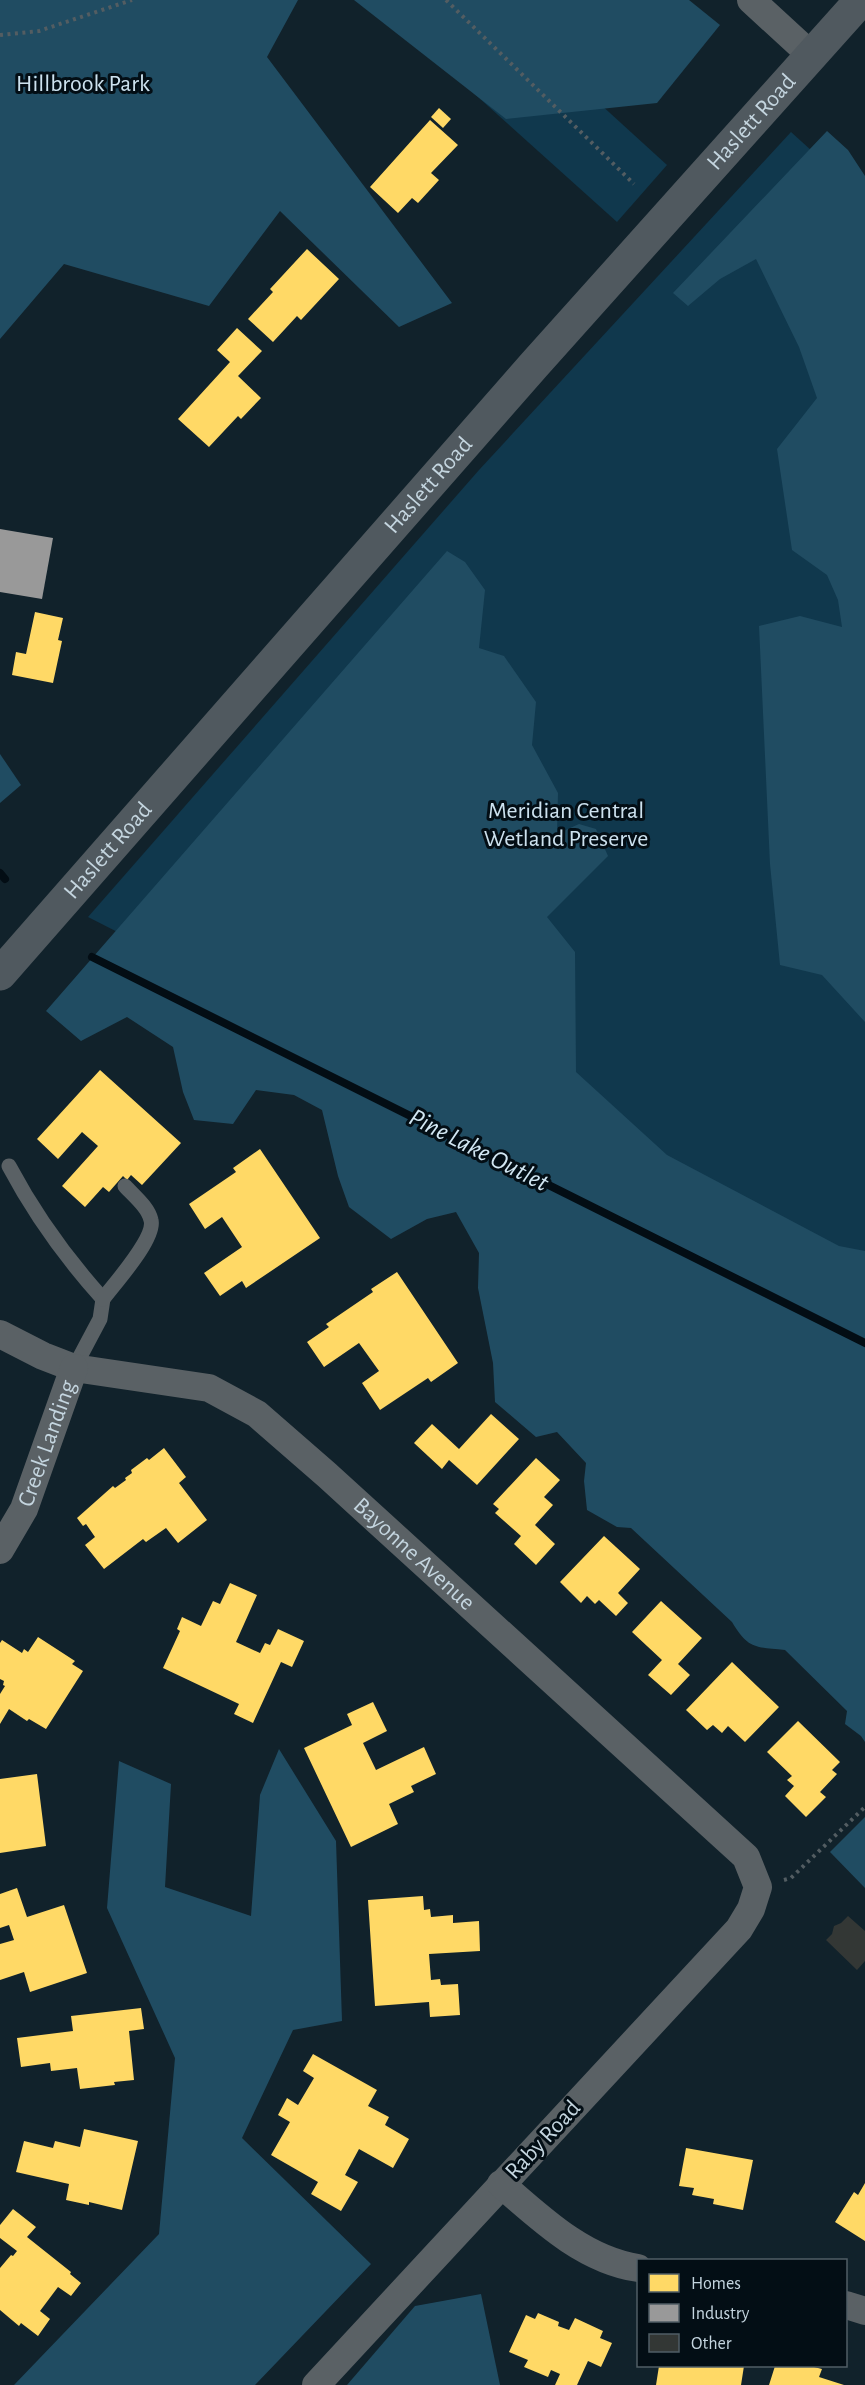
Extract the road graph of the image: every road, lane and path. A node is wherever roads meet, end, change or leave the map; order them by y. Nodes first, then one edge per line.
1 (132, 0) edge
2 (446, 0) edge
3 (750, 0) edge
4 (861, 0) edge
5 (0, 35) edge
6 (812, 56) junction
7 (634, 184) dead end
8 (0, 974) edge
9 (9, 1166) dead end
10 (125, 1186) dead end
11 (103, 1299) junction
12 (0, 1334) edge
13 (74, 1368) junction
14 (0, 1550) edge
15 (865, 1807) edge
16 (758, 1887) junction
17 (501, 2184) junction
18 (637, 2267) edge
19 (847, 2305) edge
20 (865, 2311) edge
21 (316, 2385) edge

1 - 5 path
2 - 7 path
3 - 6 street
4 - 6 main road, Haslett Road
6 - 8 main road, Haslett Road
9 - 11 lane
10 - 11 lane
11 - 13 lane
12 - 13 street, Bayonne Avenue
13 - 14 street, Creek Landing
13 - 16 street, Bayonne Avenue
15 - 16 path
16 - 17 street, Raby Road
17 - 18 street
17 - 21 street, Raby Road
19 - 20 street

